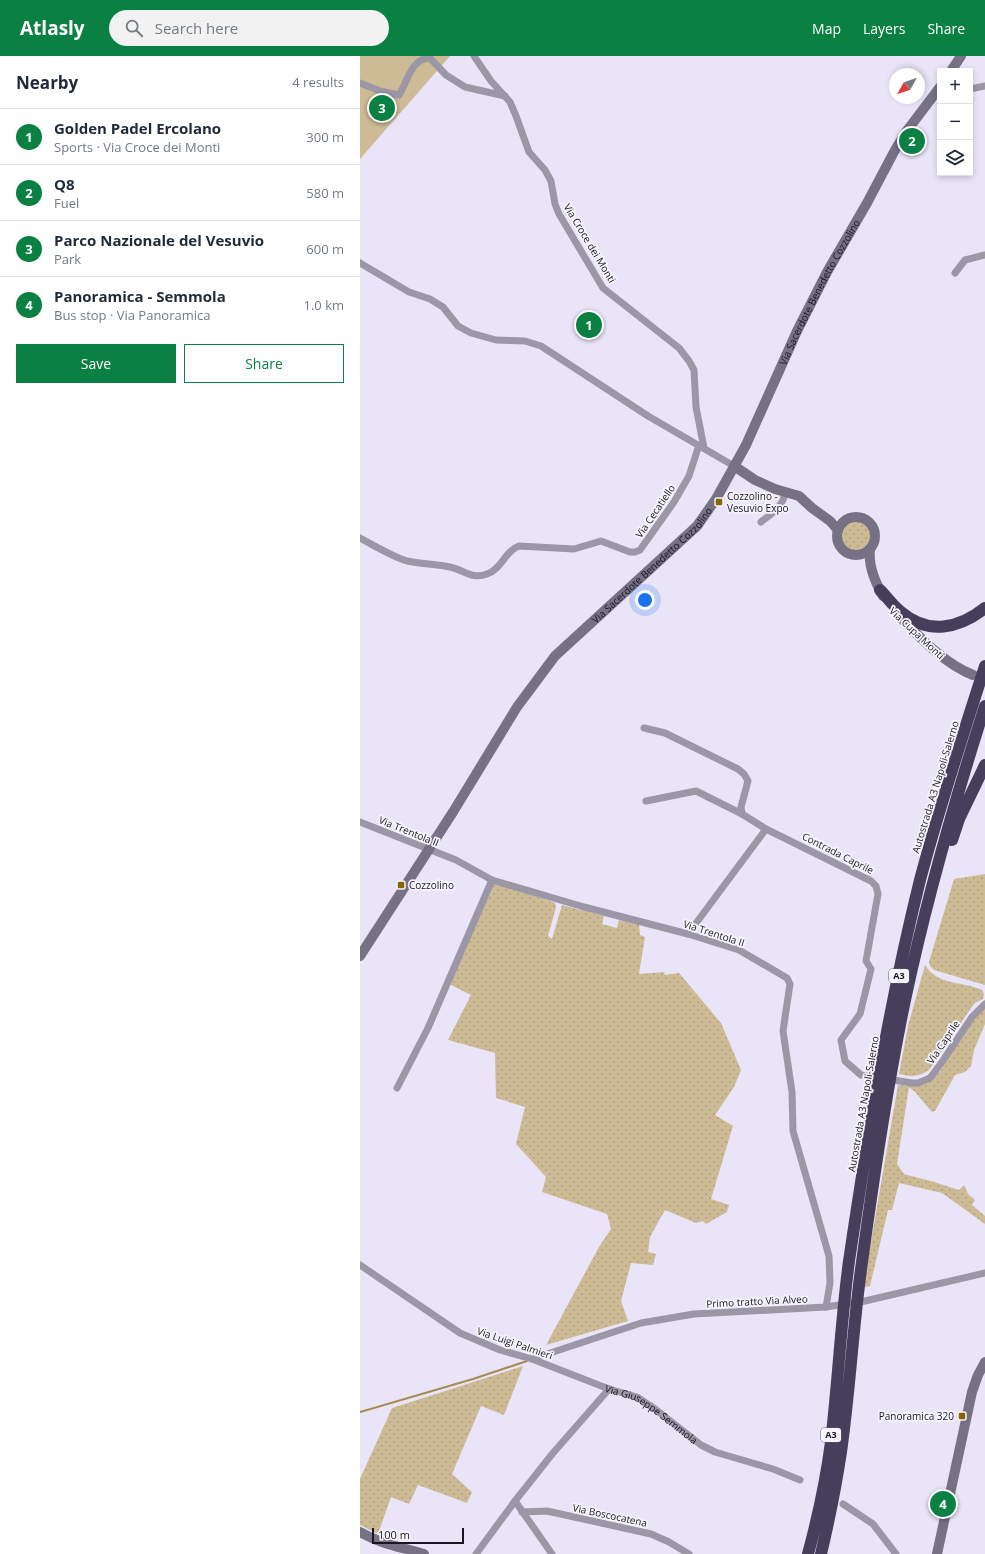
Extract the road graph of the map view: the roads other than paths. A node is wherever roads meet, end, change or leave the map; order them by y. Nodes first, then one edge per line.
1 (474, 56) edge
2 (961, 56) edge
3 (953, 68) edge
4 (360, 83) edge
5 (985, 86) edge
6 (973, 88) edge
7 (937, 92) edge
8 (505, 96) junction
9 (985, 255) edge
10 (360, 264) edge
11 (955, 273) dead end
12 (701, 446) junction
13 (734, 466) junction
14 (785, 492) junction
15 (761, 522) dead end
16 (841, 526) junction
17 (360, 538) edge
18 (870, 549) junction
19 (857, 555) junction
20 (874, 578) junction
21 (880, 590) junction
22 (985, 608) edge
23 (985, 666) edge
24 (973, 675) dead end
25 (985, 706) edge
26 (644, 728) dead end
27 (985, 765) edge
28 (646, 801) dead end
29 (742, 814) junction
30 (360, 822) edge
31 (766, 829) junction
32 (429, 850) junction
33 (492, 880) junction
34 (688, 934) junction
35 (917, 946) junction
36 (360, 956) edge
37 (985, 1004) edge
38 (912, 1083) joint
39 (397, 1088) dead end
40 (360, 1265) edge
41 (985, 1274) edge
42 (826, 1307) junction
43 (849, 1314) junction
44 (532, 1359) junction
45 (985, 1362) edge
46 (609, 1389) junction
47 (800, 1480) dead end
48 (515, 1501) junction
49 (843, 1504) dead end
50 (522, 1512) junction
51 (819, 1512) junction
52 (360, 1532) edge
53 (424, 1554) edge
54 (476, 1554) edge
55 (552, 1554) edge
56 (689, 1554) edge
57 (801, 1554) edge
58 (808, 1554) edge
59 (821, 1554) edge
60 (896, 1554) edge
61 (937, 1554) edge

1 - 8 street, Via Croce dei Monti
2 - 3 main road
4 - 8 street
5 - 6 street
7 - 13 main road, Via Sacerdote Benedetto Cozzolino
8 - 12 street, Via Croce dei Monti
9 - 11 street
10 - 12 street
12 - 13 street
12 - 17 street, Via Cecatiello
13 - 14 main road
13 - 32 main road, Via Sacerdote Benedetto Cozzolino
14 - 15 street
14 - 16 main road
16 - 18 main road
16 - 19 main road
18 - 19 main road
18 - 20 main road, Via Cupa Monti
19 - 20 main road, Via Cupa Monti
20 - 21 main road, Via Cupa Monti
21 - 22 highway
21 - 24 main road, Via Cupa Monti
23 - 43 highway, Autostrada A3 Napoli-Salerno / A3
25 - 35 highway, Autostrada A3 Napoli-Salerno / A3
26 - 29 street
27 - 35 highway
28 - 29 street, Contrada Caprile
29 - 31 street, Contrada Caprile
30 - 32 street, Via Trentola II
31 - 34 street
31 - 38 street, Contrada Caprile
32 - 33 street, Via Trentola II
32 - 36 main road, Via Sacerdote Benedetto Cozzolino
33 - 34 street, Via Trentola II
33 - 39 street
34 - 42 street, Via Trentola II
35 - 43 highway, Autostrada A3 Napoli-Salerno / A3
37 - 38 street, Via Caprile
40 - 44 street, Via Luigi Palmieri
41 - 42 street, Primo tratto Via Alveo
42 - 44 street, Primo tratto Via Alveo
43 - 51 highway, Autostrada A3 Napoli-Salerno / A3
43 - 59 highway, Autostrada A3 Napoli-Salerno / A3
44 - 46 street, Via Luigi Palmieri
45 - 61 main road
46 - 47 street, Via Giuseppe Semmola
46 - 48 street, Via Giuseppe Semmola
48 - 50 street
48 - 54 street, Via Giuseppe Semmola
49 - 60 street
50 - 55 street
50 - 56 street, Via Boscocatena
51 - 57 highway
51 - 58 highway, Autostrada A3 Napoli-Salerno / A3
52 - 53 main road

